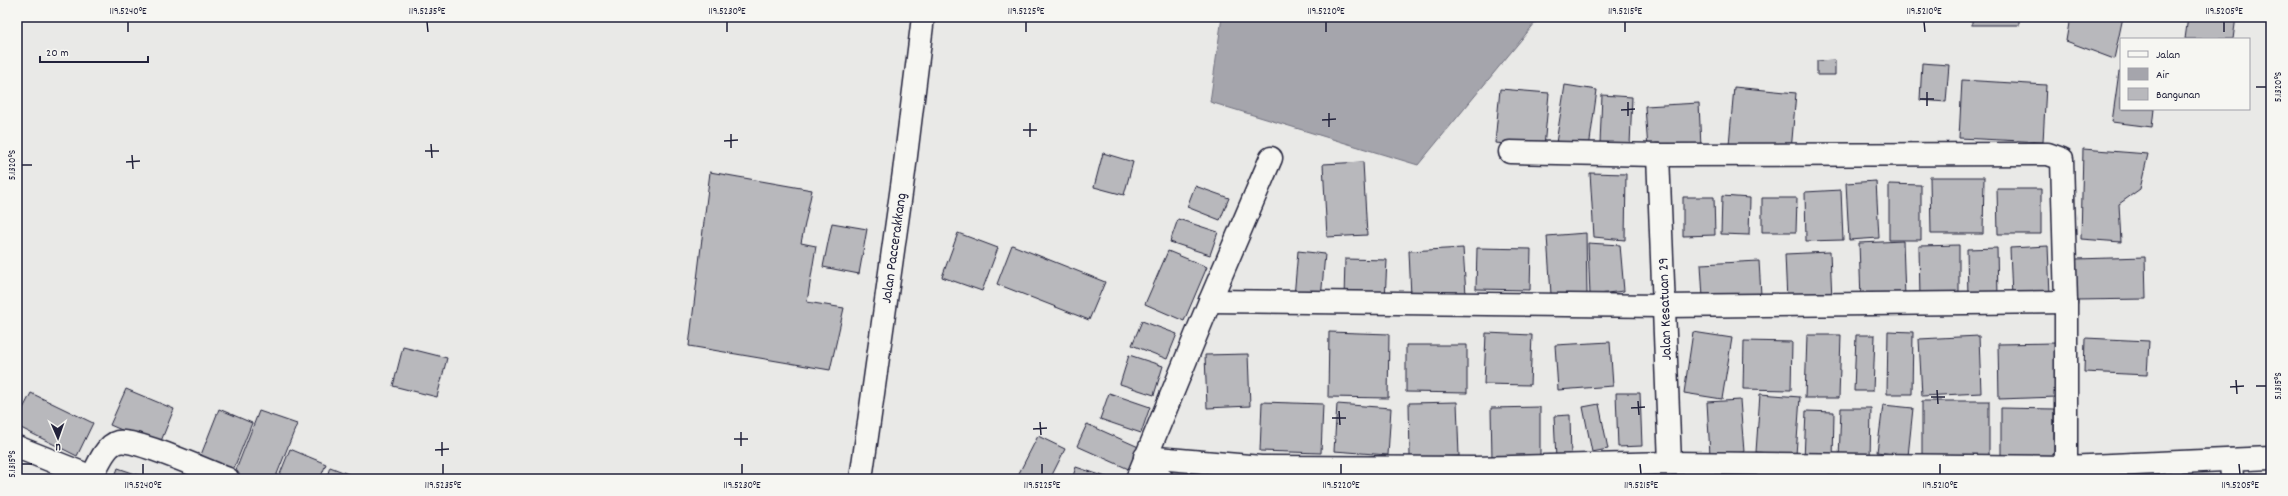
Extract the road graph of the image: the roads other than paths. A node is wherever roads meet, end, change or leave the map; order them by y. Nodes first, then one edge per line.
1 (923, 17) edge
2 (1510, 152) dead end
3 (1658, 155) junction
4 (1271, 158) dead end
5 (1210, 301) junction
6 (2066, 302) junction
7 (1663, 306) junction
8 (17, 447) edge
9 (2271, 458) edge
10 (1670, 463) junction
11 (2066, 467) junction
12 (1141, 468) edge
13 (2232, 469) edge
14 (1831, 472) edge
15 (1475, 474) edge
16 (92, 478) edge
17 (228, 479) edge
18 (861, 479) edge
19 (1162, 479) edge

1 - 18 street, Jalan Paccerakkang
2 - 3 street
3 - 6 street
3 - 7 street, Jalan Kesatuan 29
4 - 5 street
5 - 7 street
5 - 12 street
6 - 7 street
6 - 11 street
7 - 10 street, Jalan Kesatuan 29
8 - 16 street
9 - 13 street
10 - 14 street
10 - 15 street
11 - 13 street
11 - 14 street
12 - 15 street
12 - 19 street
16 - 17 street

